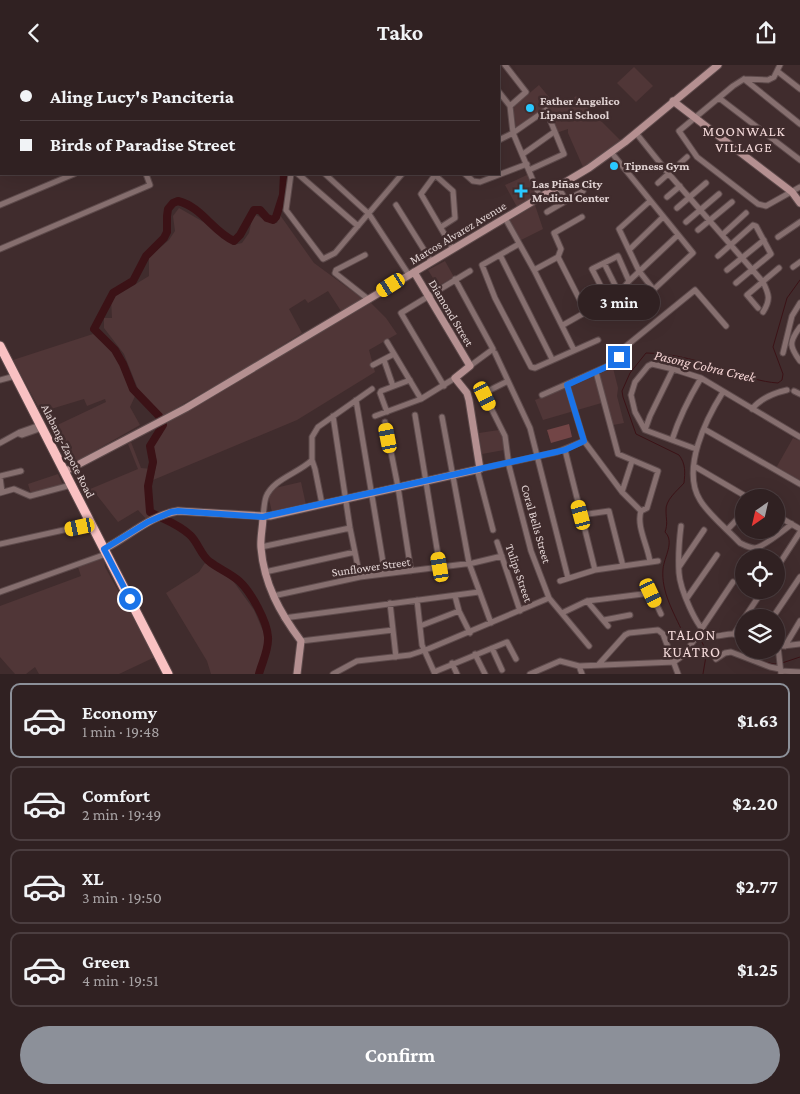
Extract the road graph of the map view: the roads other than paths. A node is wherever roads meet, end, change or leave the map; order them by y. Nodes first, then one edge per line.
1 (505, 65) edge
2 (718, 65) edge
3 (780, 65) edge
4 (777, 71) junction
5 (744, 79) junction
6 (800, 89) edge
7 (500, 93) edge
8 (719, 98) junction
9 (673, 101) junction
10 (510, 106) junction
11 (695, 118) junction
12 (800, 124) edge
13 (554, 132) junction
14 (513, 133) junction
15 (636, 133) junction
16 (500, 140) edge
17 (611, 152) junction
18 (523, 154) junction
19 (687, 157) dead end
20 (800, 161) edge
21 (527, 164) junction
22 (530, 170) junction
23 (668, 173) junction
24 (500, 174) edge
25 (72, 175) edge
26 (146, 175) edge
27 (292, 175) edge
28 (299, 175) edge
29 (326, 175) edge
30 (401, 175) edge
31 (466, 175) edge
32 (497, 175) edge
33 (658, 183) dead end
34 (706, 183) dead end
35 (680, 186) junction
36 (558, 187) junction
37 (800, 187) edge
38 (583, 191) dead end
39 (792, 192) junction
40 (719, 194) dead end
41 (540, 197) junction
42 (667, 197) dead end
43 (689, 197) junction
44 (566, 201) junction
45 (650, 201) junction
46 (732, 202) dead end
47 (800, 203) edge
48 (0, 205) edge
49 (396, 205) dead end
50 (677, 208) dead end
51 (700, 211) junction
52 (547, 212) dead end
53 (746, 213) dead end
54 (369, 214) junction
55 (505, 217) junction
56 (582, 217) dead end
57 (663, 217) junction
58 (709, 220) junction
59 (686, 222) dead end
60 (800, 222) edge
61 (358, 226) junction
62 (441, 227) junction
63 (698, 230) dead end
64 (678, 235) junction
65 (722, 235) junction
66 (778, 237) dead end
67 (764, 240) junction
68 (519, 244) junction
69 (730, 245) junction
70 (0, 249) edge
71 (453, 249) junction
72 (629, 250) junction
73 (364, 255) dead end
74 (500, 255) junction
75 (718, 256) dead end
76 (558, 257) junction
77 (741, 257) junction
78 (431, 261) junction
79 (800, 262) edge
80 (604, 263) junction
81 (793, 267) dead end
82 (779, 268) dead end
83 (752, 269) junction
84 (534, 270) junction
85 (727, 270) dead end
86 (470, 271) dead end
87 (639, 271) junction
88 (411, 273) junction
89 (455, 279) junction
90 (629, 281) junction
91 (763, 282) junction
92 (736, 283) dead end
93 (654, 290) junction
94 (618, 293) junction
95 (428, 296) junction
96 (368, 299) junction
97 (800, 303) edge
98 (610, 304) junction
99 (636, 306) dead end
100 (758, 308) dead end
101 (606, 310) dead end
102 (763, 312) dead end
103 (562, 325) junction
104 (726, 326) dead end
105 (800, 327) edge
106 (790, 337) junction
107 (598, 340) dead end
108 (387, 342) dead end
109 (0, 347) edge
110 (574, 350) junction
111 (494, 351) junction
112 (782, 353) dead end
113 (394, 354) junction
114 (384, 359) junction
115 (552, 359) junction
116 (800, 361) edge
117 (373, 365) dead end
118 (470, 366) junction
119 (673, 369) junction
120 (596, 373) junction
121 (15, 376) junction
122 (455, 378) junction
123 (701, 378) junction
124 (0, 380) edge
125 (410, 380) junction
126 (508, 381) junction
127 (567, 385) junction
128 (393, 386) junction
129 (444, 386) junction
130 (372, 389) dead end
131 (787, 390) dead end
132 (794, 391) dead end
133 (723, 392) junction
134 (800, 394) edge
135 (542, 395) dead end
136 (421, 399) junction
137 (356, 400) junction
138 (752, 409) junction
139 (387, 412) junction
140 (415, 415) dead end
141 (333, 416) junction
142 (375, 416) dead end
143 (442, 417) dead end
144 (385, 422) dead end
145 (37, 428) junction
146 (704, 429) junction
147 (645, 430) junction
148 (800, 437) edge
149 (672, 440) junction
150 (584, 441) junction
151 (0, 443) edge
152 (696, 449) junction
153 (565, 450) junction
154 (537, 456) junction
155 (312, 460) junction
156 (632, 461) junction
157 (509, 462) junction
158 (694, 466) junction
159 (479, 469) junction
160 (21, 471) dead end
161 (64, 472) junction
162 (454, 474) junction
163 (0, 476) edge
164 (425, 480) junction
165 (71, 485) junction
166 (800, 485) edge
167 (398, 487) junction
168 (735, 490) edge
169 (1, 492) edge
170 (371, 492) junction
171 (622, 492) junction
172 (346, 498) junction
173 (322, 504) junction
174 (641, 511) junction
175 (581, 515) junction
176 (263, 517) junction
177 (785, 520) edge
178 (735, 522) edge
179 (91, 524) junction
180 (792, 524) junction
181 (681, 526) dead end
182 (350, 527) junction
183 (728, 529) junction
184 (494, 530) dead end
185 (704, 530) dead end
186 (800, 530) edge
187 (497, 542) dead end
188 (0, 544) edge
189 (261, 547) junction
190 (105, 552) junction
191 (355, 552) junction
192 (785, 554) edge
193 (717, 555) dead end
194 (502, 556) junction
195 (658, 561) dead end
196 (650, 562) junction
197 (469, 563) junction
198 (623, 566) junction
199 (440, 567) junction
200 (678, 567) junction
201 (595, 570) junction
202 (411, 571) junction
203 (266, 573) junction
204 (385, 574) junction
205 (360, 577) junction
206 (800, 577) edge
207 (568, 578) junction
208 (560, 581) dead end
209 (733, 582) dead end
210 (0, 592) edge
211 (479, 592) junction
212 (273, 596) junction
213 (455, 596) junction
214 (549, 598) junction
215 (687, 598) junction
216 (417, 600) junction
217 (588, 601) junction
218 (390, 603) junction
219 (779, 609) edge
220 (459, 611) junction
221 (520, 611) junction
222 (562, 613) junction
223 (661, 614) dead end
224 (630, 615) dead end
225 (284, 618) junction
226 (604, 620) junction
227 (800, 621) edge
228 (492, 623) junction
229 (420, 626) junction
230 (608, 626) dead end
231 (702, 629) junction
232 (393, 630) junction
233 (470, 633) junction
234 (734, 634) edge
235 (301, 641) junction
236 (800, 644) edge
237 (785, 645) joint
238 (589, 646) dead end
239 (492, 648) junction
240 (424, 651) junction
241 (475, 654) junction
242 (396, 657) junction
243 (516, 659) dead end
244 (716, 659) dead end
245 (674, 662) junction
246 (452, 663) junction
247 (600, 665) junction
248 (579, 666) junction
249 (502, 670) dead end
250 (780, 670) edge
251 (800, 672) edge
252 (165, 673) edge
253 (435, 673) edge
254 (297, 674) edge
255 (333, 674) edge
256 (457, 674) edge
257 (485, 674) edge
258 (530, 674) edge
259 (582, 674) edge
260 (678, 674) edge

1 - 10 street
2 - 9 street, Marcos Alvarez Avenue
3 - 4 street
4 - 5 street
4 - 6 street
5 - 8 street
5 - 12 street
7 - 10 street
8 - 11 street
8 - 20 street
9 - 11 street
9 - 15 street, Marcos Alvarez Avenue
10 - 14 street
11 - 39 street
11 - 39 street
13 - 14 street
13 - 18 street
13 - 22 street
14 - 16 street
14 - 18 street
15 - 17 street, Marcos Alvarez Avenue
15 - 23 street
17 - 36 street, Marcos Alvarez Avenue
17 - 45 street
18 - 21 street
19 - 23 street
21 - 22 street
21 - 24 street
22 - 41 street
23 - 33 street
23 - 35 street
25 - 48 street
26 - 70 street
27 - 61 street
28 - 61 street
29 - 54 street
30 - 54 street
31 - 32 street
34 - 43 street
35 - 42 street
35 - 43 street
36 - 41 street, Marcos Alvarez Avenue
36 - 44 street
37 - 39 street
38 - 44 street
39 - 47 street
40 - 51 street
41 - 55 street, Marcos Alvarez Avenue
43 - 50 street
43 - 51 street
44 - 52 street
45 - 57 street
45 - 72 street
46 - 58 street
49 - 78 street
51 - 58 street
51 - 59 street
53 - 65 street
54 - 61 street
54 - 88 street
55 - 68 street
55 - 71 street, Marcos Alvarez Avenue
56 - 76 street
57 - 64 street
57 - 72 street
58 - 63 street
58 - 65 street
60 - 66 street
62 - 62 street
62 - 71 street
64 - 87 street
64 - 93 street
65 - 69 street
67 - 69 street
67 - 77 street
67 - 83 street
68 - 74 street
68 - 84 street
69 - 75 street
69 - 77 street
71 - 78 street, Marcos Alvarez Avenue
72 - 87 street
73 - 96 street
74 - 115 street
74 - 115 street
76 - 84 street
76 - 103 street
77 - 83 street
77 - 85 street
78 - 88 street, Marcos Alvarez Avenue
79 - 81 street
80 - 90 street
80 - 94 street
80 - 98 street
82 - 91 street
83 - 91 street
83 - 92 street
84 - 103 street
86 - 89 street
87 - 90 street
87 - 93 street
88 - 95 street, Diamond Street
88 - 96 street, Marcos Alvarez Avenue
89 - 95 street
89 - 111 street
90 - 94 street
91 - 100 street
91 - 102 street
93 - 99 street
94 - 98 street
95 - 118 street, Diamond Street
95 - 129 street
96 - 161 street, Marcos Alvarez Avenue
97 - 106 street
98 - 101 street
103 - 110 street
104 - 120 street
105 - 106 street
106 - 112 street
106 - 116 street
107 - 110 street
108 - 113 street
109 - 121 highway, Alabang-Zapote Road
110 - 115 street
111 - 118 street
111 - 126 street
113 - 114 street
113 - 125 street
114 - 117 street
114 - 128 street
118 - 122 street
119 - 123 street
119 - 147 street
119 - 147 street
120 - 127 street
120 - 156 street
121 - 124 street
121 - 145 highway, Alabang-Zapote Road
122 - 129 street
122 - 159 street
123 - 133 street
123 - 149 street
125 - 128 street
125 - 136 street
126 - 154 street
126 - 157 street, Coral Bells Street
127 - 135 street
127 - 150 street
128 - 139 street
129 - 136 street
130 - 137 street
131 - 138 street
132 - 134 street
133 - 138 street
133 - 146 street
136 - 139 street
137 - 141 street
137 - 170 street
138 - 148 street
139 - 142 street
140 - 164 street
141 - 155 street
141 - 172 street
143 - 162 street
144 - 167 street
145 - 151 street
145 - 161 highway, Alabang-Zapote Road
146 - 152 street
146 - 166 street
147 - 149 street
149 - 152 street
150 - 153 street
150 - 171 street
152 - 158 street
153 - 154 street
153 - 175 street
154 - 157 street
154 - 207 street
155 - 173 street
155 - 176 street
156 - 171 street
156 - 174 street
157 - 159 street
157 - 214 street, Coral Bells Street
158 - 168 street
158 - 183 street
159 - 162 street
159 - 184 street
160 - 163 street
161 - 165 highway, Alabang-Zapote Road
162 - 164 street
162 - 197 street
163 - 169 street
164 - 167 street
164 - 199 street
165 - 169 street
165 - 179 highway, Alabang-Zapote Road
167 - 170 street
167 - 202 street
170 - 172 street
170 - 204 street
171 - 174 street
172 - 173 street
172 - 182 street
173 - 176 street
174 - 196 street
175 - 198 street
175 - 201 street
176 - 189 street
176 - 190 street
177 - 180 street
178 - 183 street
179 - 188 street
179 - 190 highway, Alabang-Zapote Road
180 - 183 street
180 - 186 street
181 - 200 street
182 - 189 street
182 - 191 street
185 - 200 street
186 - 192 street
187 - 194 street, Tulips Street
189 - 203 street
190 - 210 street
190 - 252 highway, Alabang-Zapote Road
191 - 203 street
191 - 205 street
193 - 215 street
194 - 197 street, Sunflower Street
194 - 221 street, Tulips Street
195 - 196 street
196 - 198 street
197 - 199 street, Sunflower Street
197 - 211 street
198 - 201 street
199 - 202 street, Sunflower Street
200 - 215 street
201 - 207 street
202 - 204 street, Sunflower Street
203 - 212 street
204 - 205 street, Sunflower Street
205 - 212 street, Sunflower Street
206 - 219 street
207 - 208 street
209 - 231 street
211 - 213 street
211 - 228 street
212 - 225 street
213 - 216 street
213 - 220 street
214 - 221 street
214 - 222 street, Coral Bells Street
215 - 231 street
216 - 218 street
216 - 229 street
217 - 222 street
217 - 223 street
217 - 226 street
218 - 225 street
218 - 232 street
220 - 229 street
220 - 233 street
221 - 228 street
222 - 238 street, Coral Bells Street
224 - 226 street
225 - 235 street
226 - 230 street
227 - 237 street
228 - 233 street
229 - 240 street
231 - 234 street
231 - 245 street
232 - 235 street
232 - 242 street
233 - 240 street
235 - 254 street
236 - 237 street
239 - 241 street
239 - 243 street
239 - 249 street
240 - 242 street
240 - 253 street
241 - 246 street
241 - 257 street
242 - 255 street
244 - 250 street
245 - 247 street
245 - 247 street
245 - 260 street
246 - 253 street
246 - 256 street
247 - 248 street
248 - 258 street
248 - 259 street
250 - 251 street

